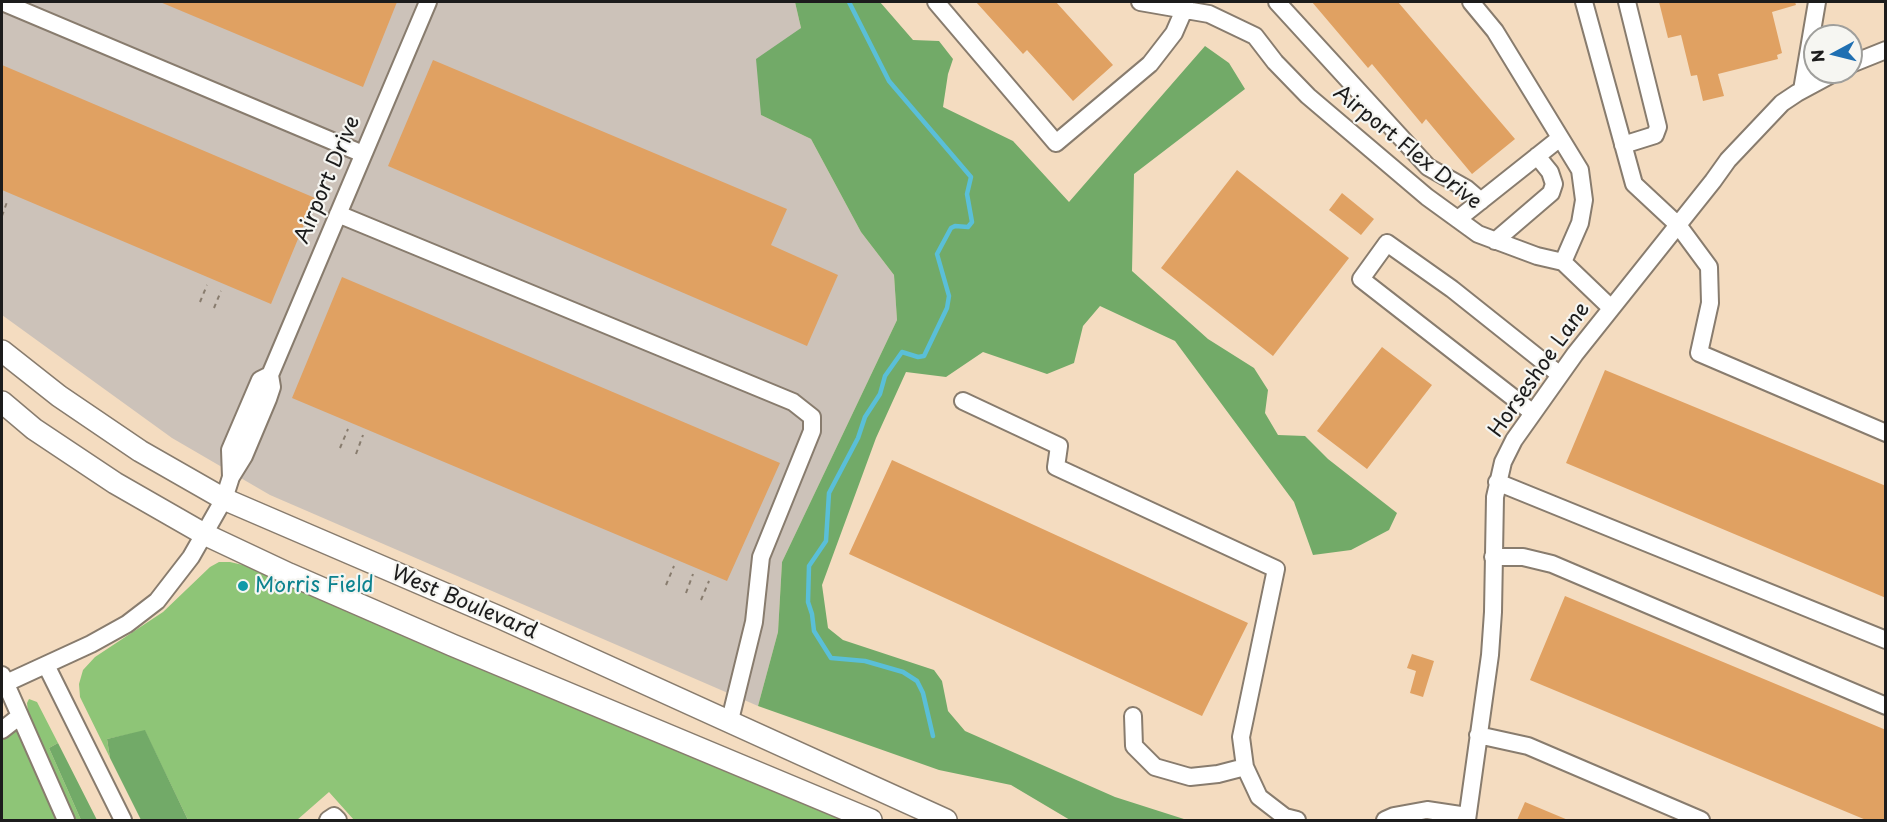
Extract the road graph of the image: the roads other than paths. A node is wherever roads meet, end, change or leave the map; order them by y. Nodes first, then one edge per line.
1 (2, 2) edge
2 (428, 2) edge
3 (936, 2) edge
4 (1140, 2) edge
5 (1277, 2) edge
6 (1471, 2) edge
7 (1584, 2) edge
8 (1627, 2) edge
9 (1817, 2) edge
10 (1184, 6) edge
11 (1886, 50) edge
12 (1863, 59) edge
13 (1813, 84) edge
14 (1802, 90) junction
15 (1560, 138) junction
16 (1623, 145) junction
17 (363, 154) junction
18 (1538, 156) junction
19 (1481, 201) junction
20 (338, 214) junction
21 (1458, 219) junction
22 (1678, 225) junction
23 (1495, 242) junction
24 (1563, 262) junction
25 (1611, 308) junction
26 (2, 351) edge
27 (1560, 375) junction
28 (963, 401) dead end
29 (2, 402) edge
30 (1533, 413) junction
31 (1886, 433) edge
32 (1497, 482) junction
33 (224, 499) junction
34 (204, 534) junction
35 (1493, 557) junction
36 (1886, 640) edge
37 (46, 665) junction
38 (3, 681) edge
39 (1886, 706) edge
40 (20, 716) junction
41 (1133, 716) dead end
42 (730, 720) junction
43 (2, 730) edge
44 (1478, 735) junction
45 (1245, 767) junction
46 (1467, 818) edge
47 (66, 820) edge
48 (123, 820) edge
49 (328, 820) edge
50 (338, 820) edge
51 (871, 820) edge
52 (946, 820) edge
53 (1297, 820) edge
54 (1385, 820) edge
55 (1701, 820) edge

1 - 17 street
2 - 17 street, Airport Drive
3 - 10 street
4 - 10 street, Airport Flex Drive
5 - 19 street
6 - 15 street
7 - 16 street
8 - 16 street
9 - 14 street
10 - 21 street, Airport Flex Drive
11 - 12 street
13 - 14 street, Horseshoe Lane
14 - 22 street, Horseshoe Lane
15 - 18 street
15 - 24 street
16 - 22 street
17 - 20 street, Airport Drive
18 - 19 street
18 - 23 street
19 - 21 street
20 - 33 street, Airport Drive
20 - 42 street
21 - 23 street, Airport Flex Drive
22 - 25 street, Horseshoe Lane
22 - 31 street
23 - 24 street, Airport Flex Drive
24 - 25 street
25 - 27 street, Horseshoe Lane
26 - 33 main road, West Boulevard
27 - 30 street, Horseshoe Lane
27 - 30 street
28 - 45 street
29 - 34 main road, West Boulevard
30 - 32 street, Horseshoe Lane
32 - 35 street, Horseshoe Lane
32 - 36 street
33 - 34 street, Airport Drive
33 - 42 main road, West Boulevard
34 - 37 street, Airport Drive
34 - 51 main road, West Boulevard
35 - 39 street
35 - 44 street, Horseshoe Lane
37 - 38 street, Airport Drive
37 - 48 street
38 - 40 street
40 - 43 street
40 - 47 street
41 - 45 street
42 - 52 main road, West Boulevard
44 - 46 street, Horseshoe Lane
44 - 55 street
45 - 53 street
46 - 54 street
49 - 50 street

